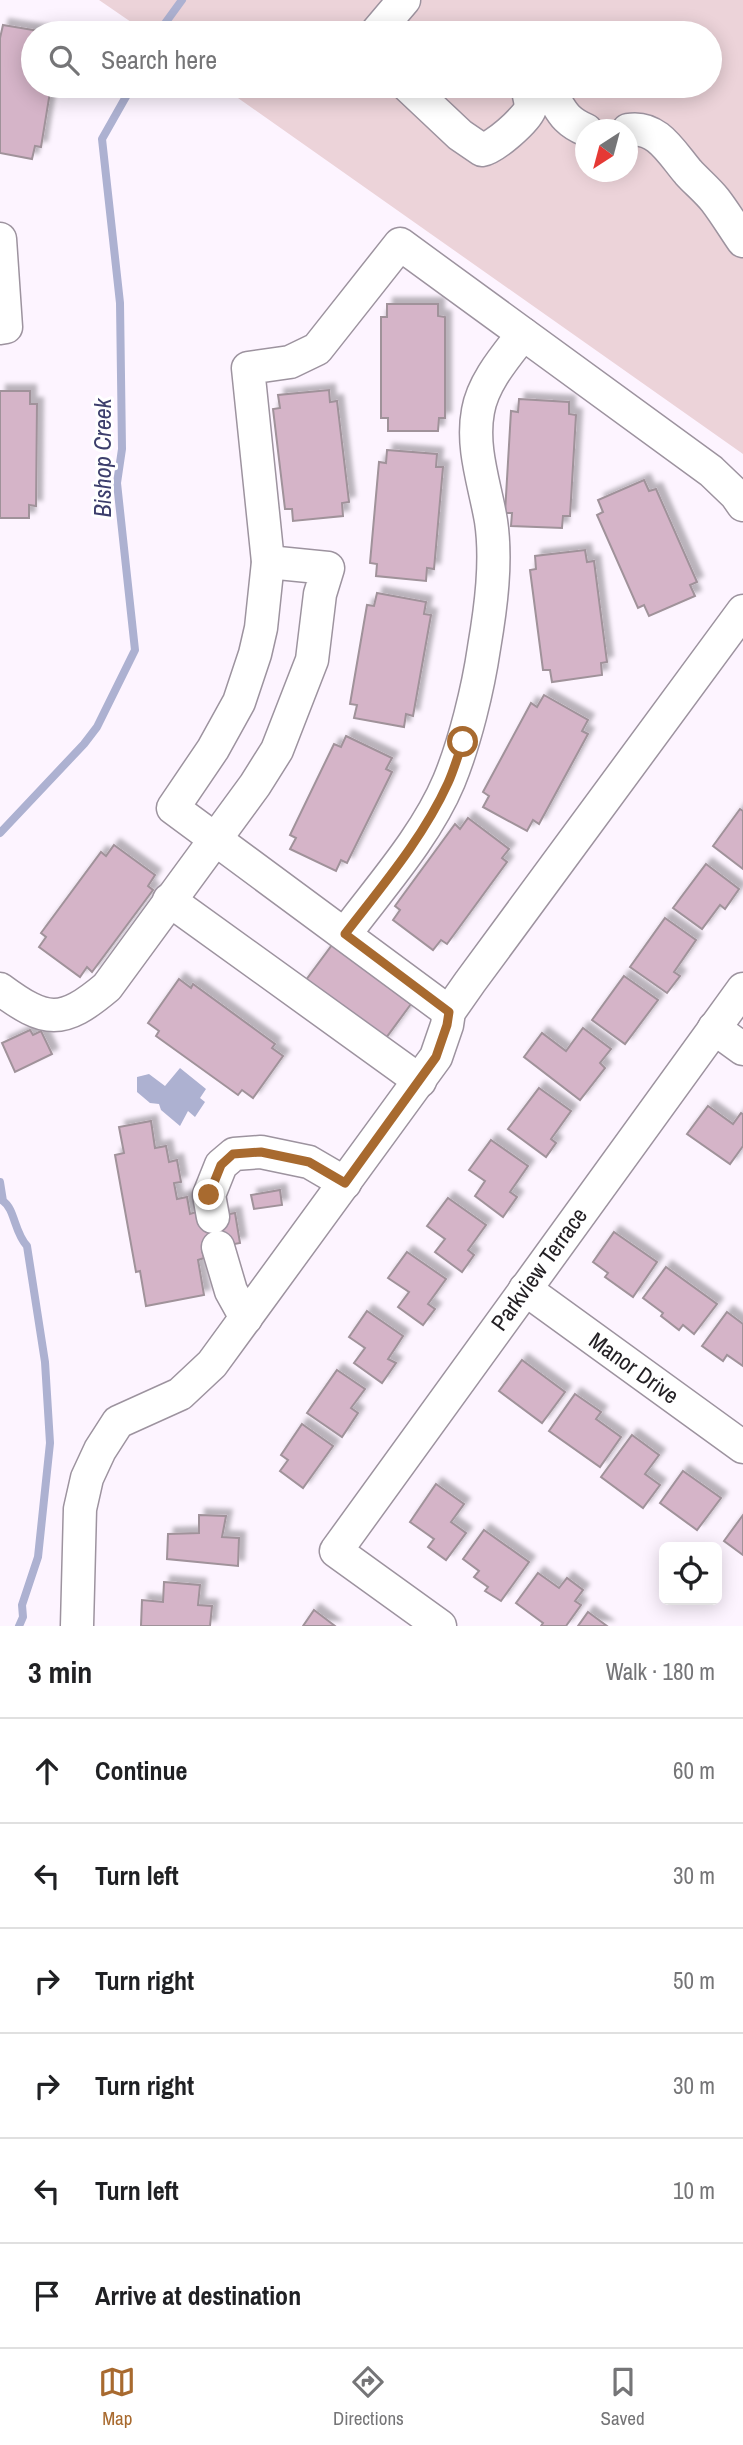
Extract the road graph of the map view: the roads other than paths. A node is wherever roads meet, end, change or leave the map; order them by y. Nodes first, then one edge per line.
1 (404, 0) edge
2 (386, 21) edge
3 (421, 98) edge
4 (540, 99) edge
5 (575, 125) edge
6 (638, 130) edge
7 (0, 239) edge
8 (743, 241) edge
9 (0, 328) edge
10 (523, 334) junction
11 (743, 505) edge
12 (268, 562) junction
13 (743, 611) edge
14 (214, 841) junction
15 (169, 900) junction
16 (345, 934) junction
17 (743, 989) edge
18 (10, 996) edge
19 (449, 1012) junction
20 (714, 1028) junction
21 (743, 1049) edge
22 (420, 1081) junction
23 (345, 1183) junction
24 (525, 1289) junction
25 (246, 1318) junction
26 (743, 1447) edge
27 (77, 1626) edge
28 (440, 1626) edge

1 - 2 street
3 - 4 street
4 - 5 street
6 - 8 street
7 - 9 street
10 - 11 street
10 - 12 street
10 - 16 street
12 - 14 street
12 - 14 street
13 - 19 street
14 - 15 street
14 - 16 street
15 - 18 street
15 - 22 street
16 - 19 street
17 - 20 street, Parkview Terrace
19 - 22 street
20 - 21 street
20 - 24 street, Parkview Terrace
22 - 23 street
23 - 25 street
23 - 25 street
24 - 26 street, Manor Drive
24 - 28 street, Parkview Terrace
25 - 27 street

